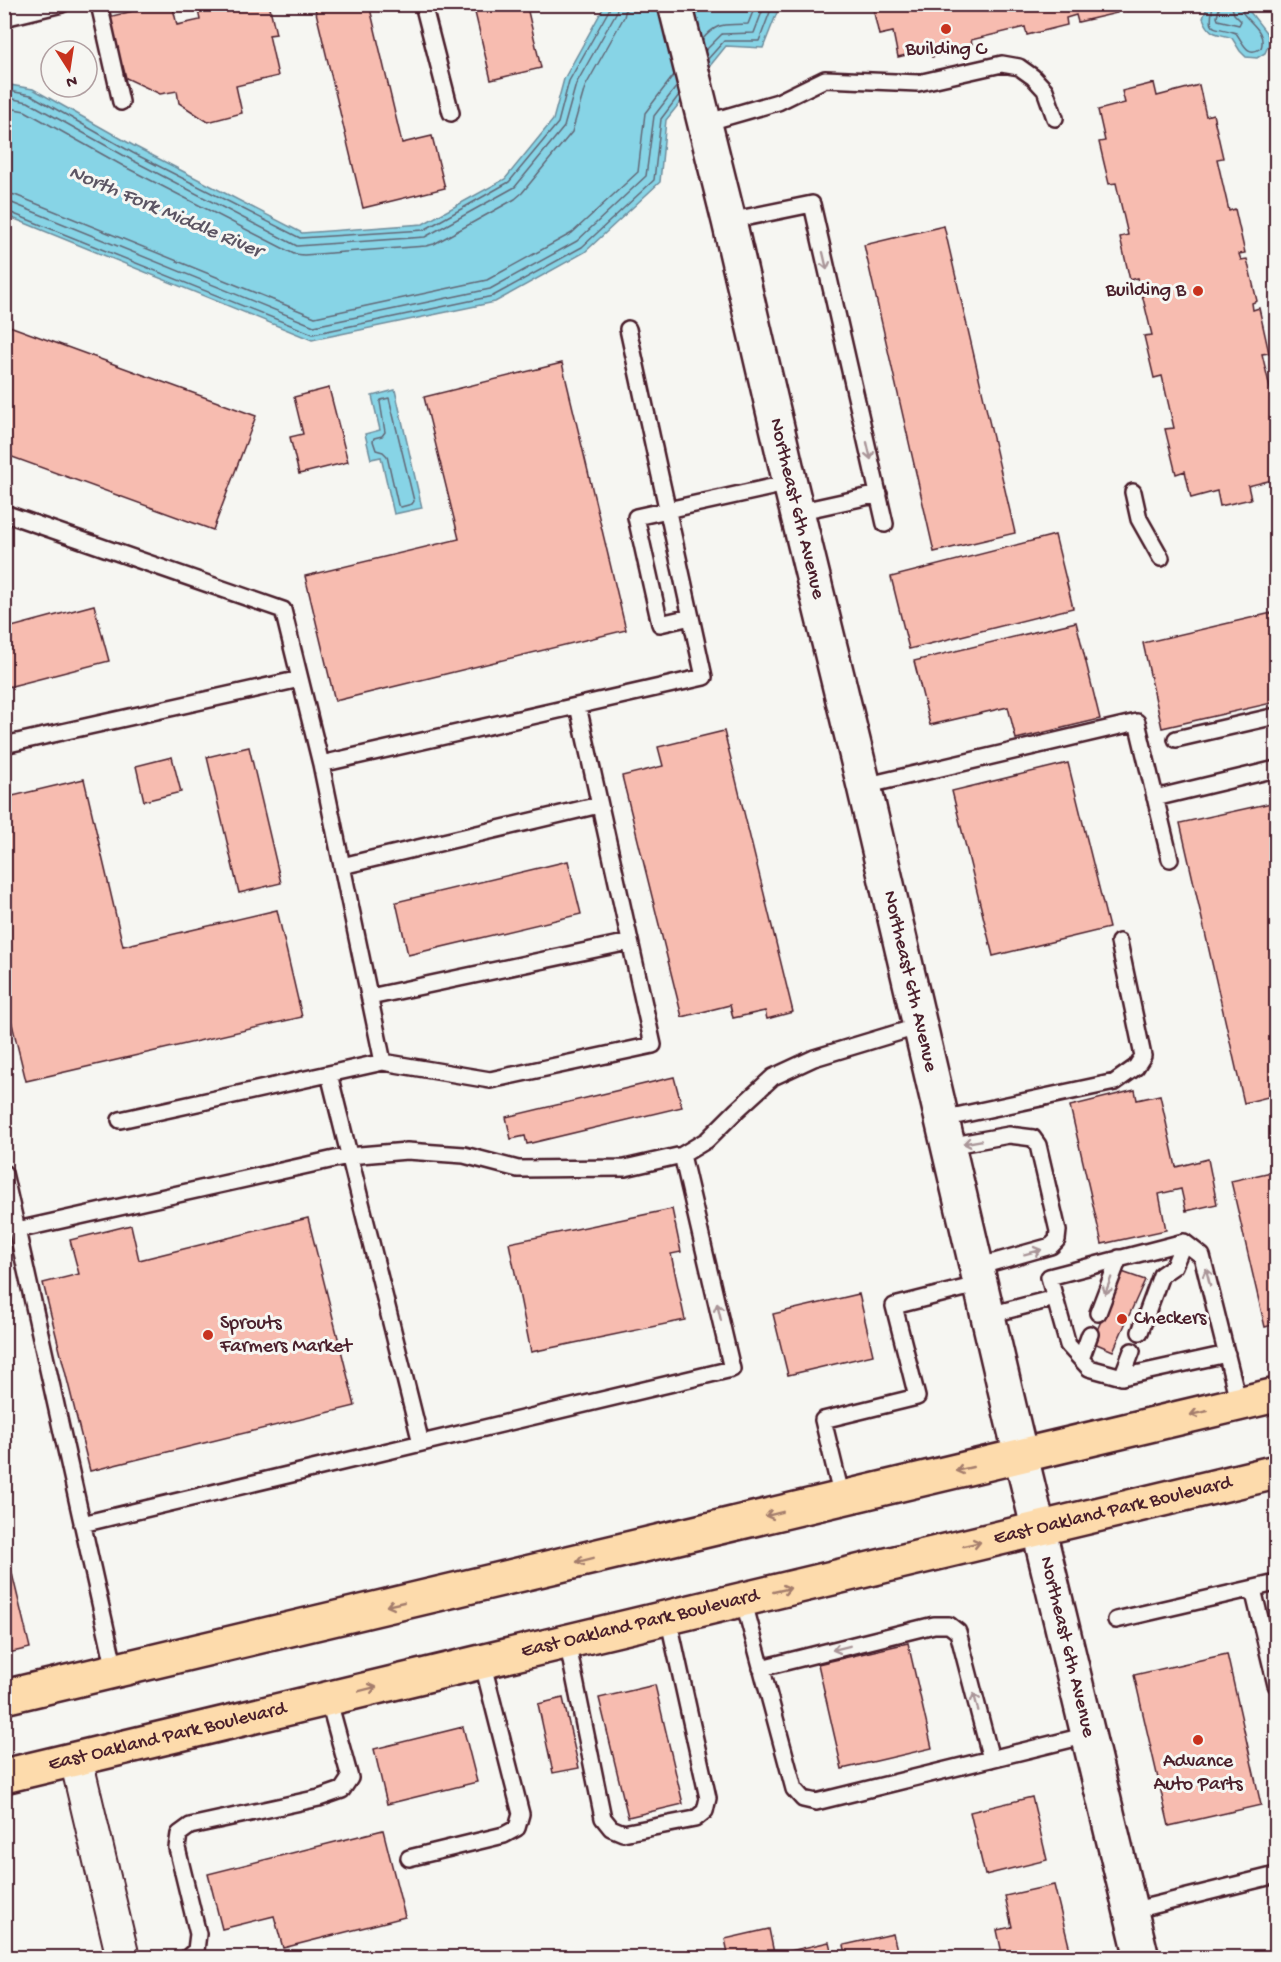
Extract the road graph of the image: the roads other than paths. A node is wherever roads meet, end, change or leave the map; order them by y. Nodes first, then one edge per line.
1 (62, 4) edge
2 (99, 4) edge
3 (423, 4) edge
4 (675, 4) edge
5 (4, 18) edge
6 (122, 102) dead end
7 (451, 113) dead end
8 (1056, 118) dead end
9 (704, 119) junction
10 (729, 221) junction
11 (628, 328) dead end
12 (1133, 492) dead end
13 (879, 494) junction
14 (794, 497) junction
15 (668, 510) junction
16 (4, 513) edge
17 (885, 524) dead end
18 (1161, 558) dead end
19 (691, 617) junction
20 (300, 679) junction
21 (578, 706) junction
22 (1276, 716) edge
23 (1176, 739) dead end
24 (4, 745) edge
25 (321, 764) junction
26 (1276, 769) edge
27 (864, 786) junction
28 (1155, 798) junction
29 (599, 805) junction
30 (1170, 859) dead end
31 (342, 866) junction
32 (629, 942) junction
33 (1119, 942) dead end
34 (370, 997) junction
35 (920, 1026) junction
36 (383, 1062) junction
37 (329, 1074) junction
38 (120, 1120) dead end
39 (945, 1133) junction
40 (682, 1155) junction
41 (348, 1156) junction
42 (4, 1173) edge
43 (17, 1230) junction
44 (1184, 1242) junction
45 (1119, 1258) junction
46 (982, 1288) junction
47 (1055, 1298) junction
48 (1098, 1313) dead end
49 (1140, 1332) dead end
50 (1090, 1334) dead end
51 (1132, 1351) dead end
52 (1227, 1354) junction
53 (1081, 1359) junction
54 (1122, 1377) junction
55 (1276, 1395) edge
56 (1239, 1404) junction
57 (421, 1443) junction
58 (1021, 1455) junction
59 (1276, 1472) edge
60 (842, 1498) junction
61 (82, 1524) junction
62 (1038, 1528) junction
63 (1276, 1583) edge
64 (1253, 1588) junction
65 (743, 1599) junction
66 (668, 1617) junction
67 (1116, 1620) dead end
68 (567, 1641) junction
69 (482, 1661) junction
70 (761, 1668) junction
71 (115, 1670) junction
72 (1276, 1685) edge
73 (4, 1697) edge
74 (328, 1698) junction
75 (1088, 1736) junction
76 (76, 1759) junction
77 (991, 1759) junction
78 (4, 1776) edge
79 (409, 1858) dead end
80 (1276, 1875) edge
81 (1131, 1911) junction
82 (123, 1958) edge
83 (187, 1958) edge
84 (1142, 1958) edge

1 - 5 lane
2 - 6 lane
3 - 7 lane
4 - 9 street, Northeast 6th Avenue
8 - 9 lane
9 - 10 street, Northeast 6th Avenue
10 -> 13 lane
10 - 14 street, Northeast 6th Avenue
11 - 15 lane
12 - 18 lane
13 - 14 lane
13 - 17 lane
14 - 15 lane
14 - 27 street, Northeast 6th Avenue
15 - 19 lane
15 - 19 lane
16 - 20 lane
19 - 21 lane
20 - 24 lane
20 - 25 lane
21 - 25 lane
21 - 29 lane
22 - 23 lane
25 - 31 lane
26 - 28 lane
27 - 28 lane
27 - 35 street, Northeast 6th Avenue
28 - 30 lane
29 - 31 lane
29 - 32 lane
31 - 34 lane
32 - 34 lane
32 - 36 lane
33 - 39 lane
34 - 36 lane
35 - 39 street, Northeast 6th Avenue
35 - 40 lane
36 - 37 lane
37 - 38 lane
37 - 41 lane
39 - 46 street, Northeast 6th Avenue
46 -> 39 lane
40 - 41 lane
57 -> 40 lane
41 - 43 lane
41 - 57 lane
42 - 43 lane
43 - 61 lane
44 - 45 lane
44 - 49 lane
52 -> 44 lane
45 - 47 lane
45 -> 48 lane
46 - 47 lane
46 - 58 street, Northeast 6th Avenue
46 - 60 lane
47 - 53 lane
50 - 53 lane
51 - 54 lane
52 - 54 lane
52 - 56 lane
53 - 54 lane
55 - 56 main road
56 -> 58 main road
57 - 61 lane
58 -> 60 main road
58 - 62 street, Northeast 6th Avenue
59 - 62 main road, East Oakland Park Boulevard
60 -> 71 main road
61 - 71 lane
65 -> 62 main road, East Oakland Park Boulevard
62 - 75 street, Northeast 6th Avenue
63 - 64 lane
64 - 67 lane
64 - 72 lane
65 - 66 main road, East Oakland Park Boulevard
65 - 70 lane
66 - 68 main road, East Oakland Park Boulevard
66 - 68 lane
68 - 69 main road, East Oakland Park Boulevard
74 -> 69 main road, East Oakland Park Boulevard
69 - 79 lane
70 - 77 lane
77 -> 70 lane
71 - 73 main road
74 - 76 main road, East Oakland Park Boulevard
74 - 83 lane
75 - 77 lane
75 - 81 street, Northeast 6th Avenue
76 - 78 main road, East Oakland Park Boulevard
76 - 82 street
80 - 81 lane
81 - 84 street, Northeast 6th Avenue

